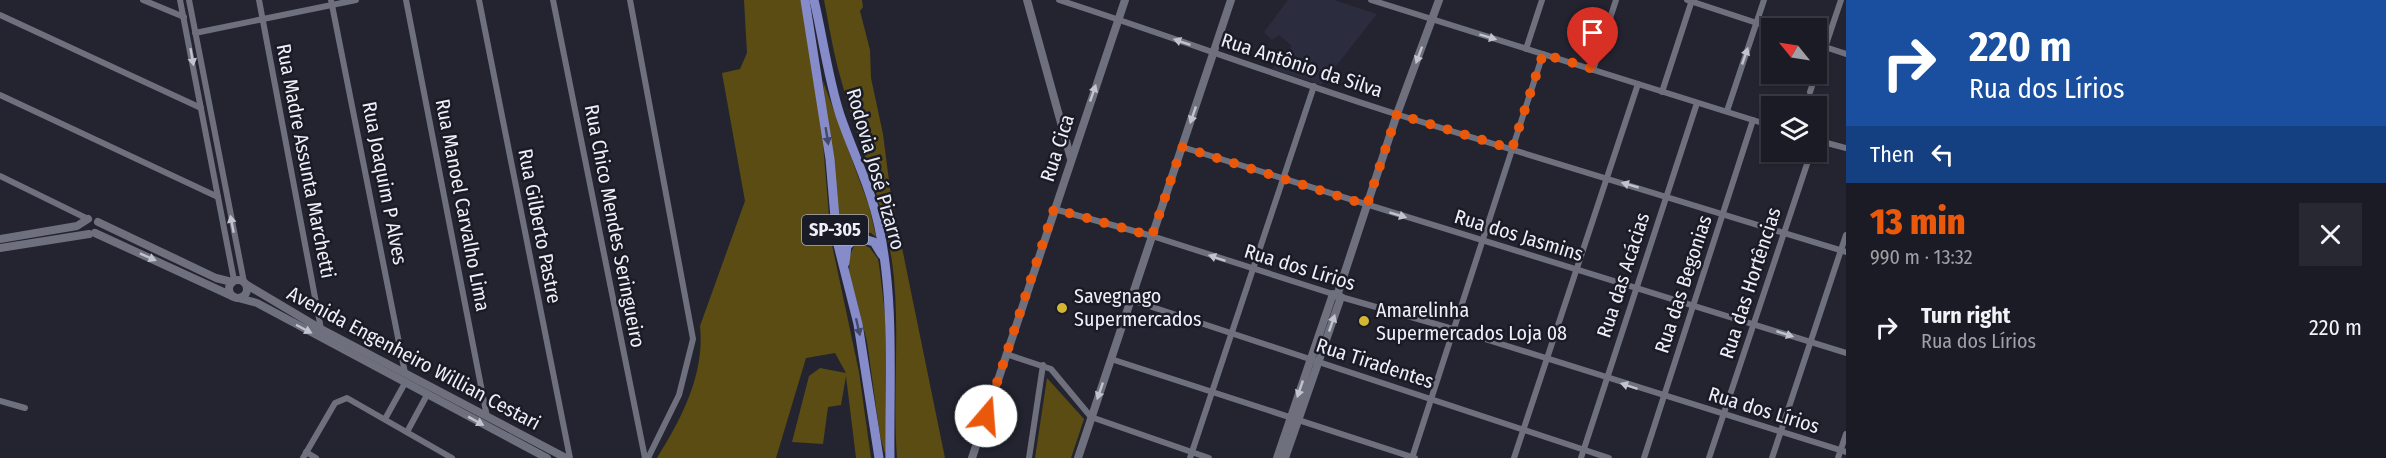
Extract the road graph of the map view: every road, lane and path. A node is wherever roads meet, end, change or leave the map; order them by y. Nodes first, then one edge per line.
1 (143, 0) edge
2 (180, 0) edge
3 (189, 0) edge
4 (259, 0) edge
5 (356, 0) edge
6 (406, 0) edge
7 (479, 0) edge
8 (553, 0) edge
9 (630, 0) edge
10 (805, 0) edge
11 (814, 0) edge
12 (1027, 0) edge
13 (1059, 0) edge
14 (1125, 0) edge
15 (1231, 0) edge
16 (1371, 0) edge
17 (1439, 0) edge
18 (1542, 0) edge
19 (1616, 0) edge
20 (1690, 0) edge
21 (1764, 0) edge
22 (1841, 0) edge
23 (332, 2) edge
24 (0, 15) edge
25 (184, 18) junction
26 (262, 18) junction
27 (1118, 19) junction
28 (1432, 20) junction
29 (1756, 23) junction
30 (1761, 25) edge
31 (196, 33) junction
32 (188, 35) junction
33 (1827, 41) edge
34 (1827, 48) edge
35 (1526, 50) junction
36 (1213, 53) junction
37 (1543, 54) junction
38 (1846, 54) edge
39 (1593, 69) junction
40 (1638, 84) junction
41 (1813, 84) edge
42 (1314, 86) junction
43 (1662, 92) junction
44 (1810, 92) dead end
45 (0, 95) edge
46 (1697, 103) junction
47 (201, 108) junction
48 (1727, 111) junction
49 (1397, 114) junction
50 (1753, 120) junction
51 (1761, 123) edge
52 (1061, 124) junction
53 (1827, 143) edge
54 (1182, 147) junction
55 (1075, 148) junction
56 (1846, 148) edge
57 (1512, 149) junction
58 (1071, 160) junction
59 (1807, 162) edge
60 (0, 176) edge
61 (1284, 178) junction
62 (1607, 178) junction
63 (1666, 195) junction
64 (218, 197) junction
65 (1367, 205) junction
66 (1054, 209) junction
67 (1724, 214) junction
68 (88, 219) junction
69 (98, 222) junction
70 (92, 233) junction
71 (1784, 235) junction
72 (1846, 235) edge
73 (1152, 236) junction
74 (0, 239) edge
75 (1482, 241) junction
76 (0, 248) edge
77 (1844, 251) edge
78 (170, 261) junction
79 (885, 263) junction
80 (1577, 269) junction
81 (1252, 270) junction
82 (845, 279) junction
83 (233, 281) junction
84 (245, 283) junction
85 (1637, 287) junction
86 (1337, 296) junction
87 (235, 297) junction
88 (1131, 300) junction
89 (1695, 304) junction
90 (1754, 324) junction
91 (321, 329) junction
92 (1453, 329) junction
93 (1231, 334) junction
94 (1811, 342) junction
95 (1846, 353) edge
96 (1006, 354) junction
97 (1111, 358) junction
98 (1310, 360) junction
99 (1547, 360) junction
100 (1319, 363) junction
101 (1043, 364) junction
102 (405, 373) junction
103 (1607, 378) junction
104 (405, 383) junction
105 (1212, 393) junction
106 (427, 395) junction
107 (1664, 397) junction
108 (1431, 399) junction
109 (0, 401) edge
110 (24, 408) dead end
111 (1724, 416) junction
112 (488, 417) junction
113 (1092, 417) junction
114 (385, 419) junction
115 (1295, 419) junction
116 (1524, 429) junction
117 (407, 432) junction
118 (1780, 432) junction
119 (1846, 434) edge
120 (1584, 449) junction
121 (1843, 451) edge
122 (304, 455) edge
123 (1191, 455) edge
124 (316, 458) edge
125 (452, 458) edge
126 (547, 458) edge
127 (568, 458) edge
128 (646, 458) edge
129 (879, 458) edge
130 (890, 458) edge
131 (972, 458) edge
132 (1029, 458) edge
133 (1078, 458) edge
134 (1209, 458) edge
135 (1277, 458) edge
136 (1285, 458) edge
137 (1413, 458) edge
138 (1514, 458) edge
139 (1581, 458) edge
140 (1609, 458) edge
141 (1644, 458) edge
142 (1709, 458) edge
143 (1772, 458) edge
144 (1838, 458) edge

1 - 25 street
2 - 25 street
3 - 31 street
4 - 26 street, Rua Madre Assunta Marchetti
5 - 23 street
6 - 112 street, Rua Manoel Carvalho Lima
7 - 127 street, Rua Gilberto Pastre
8 - 128 street, Rua Chico Mendes Seringueiro
9 - 128 street
10 -> 82 main road, Rodovia José Pizarro / SP-305
11 - 79 main road, Rodovia José Pizarro / SP-305
12 - 52 street
13 - 27 street, Rua Antônio da Silva
14 - 27 street, Rua Cica
15 - 36 street
16 - 28 street
17 - 28 street
18 - 35 street
19 - 39 street
20 - 29 street
20 - 43 street
21 - 29 street
22 - 33 street
23 - 26 street
23 - 102 street, Rua Joaquim P Alves
24 - 47 street
25 - 32 street
26 - 31 street
26 - 91 street, Rua Madre Assunta Marchetti
36 -> 27 street, Rua Antônio da Silva
55 -> 27 street, Rua Cica
28 -> 35 street
28 -> 49 street
29 - 30 street
48 -> 29 street
31 - 32 street
84 -> 31 street
32 -> 47 street
34 - 38 street
35 - 37 street
36 - 42 street, Rua Antônio da Silva
36 -> 54 street
37 - 39 street
37 - 57 street
39 - 40 street
40 - 43 street
40 - 62 street
41 - 44 street
42 - 49 street, Rua Antônio da Silva
42 - 61 street
43 - 46 street
45 - 64 street
46 - 48 street
46 - 63 street, Rua das Acácias
47 - 64 street
48 - 50 street
49 - 57 street, Rua Antônio da Silva
49 - 65 street
50 - 51 street
50 - 67 street, Rua das Begonias
52 - 55 street
52 - 58 street
53 - 56 street
54 - 61 street, Rua dos Jasmins
54 - 73 street
55 - 58 street, Rua Cica
57 - 62 street, Rua Antônio da Silva
57 - 75 street
58 - 66 street, Rua Cica
59 - 71 street, Rua das Hortências
60 - 68 street
61 - 65 street, Rua dos Jasmins
61 - 81 street
63 -> 62 street, Rua Antônio da Silva
62 - 80 street
63 - 67 street, Rua Antônio da Silva
63 - 85 street, Rua das Acácias
64 - 83 street
65 -> 75 street, Rua dos Jasmins
65 - 86 street
66 - 73 street, Rua dos Lírios
66 - 96 street, Rua Cica
67 - 71 street, Rua Antônio da Silva
67 - 89 street, Rua das Begonias
68 - 69 street
68 - 70 street
68 - 74 street
69 - 70 street
69 - 78 street
70 - 76 street
70 -> 78 street
71 - 77 street, Rua Antônio da Silva
71 - 90 street, Rua das Hortências
72 - 77 street
81 -> 73 street, Rua dos Lírios
73 - 88 street
75 - 80 street, Rua dos Jasmins
75 - 92 street
77 - 94 street
78 - 83 street, Avenida Engenheiro Willian Cestari
78 - 87 street, Avenida Engenheiro Willian Cestari
79 - 82 main road
79 - 130 main road, Rodovia José Pizarro / SP-305
80 - 85 street, Rua dos Jasmins
80 - 99 street
81 - 86 street, Rua dos Lírios
81 - 93 street
82 -> 129 main road, Rodovia José Pizarro / SP-305
83 - 84 street, Avenida Engenheiro Willian Cestari
83 - 87 street
84 - 87 street
84 - 91 street, Avenida Engenheiro Willian Cestari
85 - 89 street, Rua dos Jasmins
85 - 103 street, Rua das Acácias
86 - 92 street, Rua dos Lírios
86 - 98 street
100 -> 86 street
87 -> 104 street, Avenida Engenheiro Willian Cestari
88 - 93 street, Rua Tiradentes
88 - 97 street
89 - 90 street, Rua dos Jasmins
89 - 107 street, Rua das Begonias
90 -> 94 street, Rua dos Jasmins
90 - 111 street, Rua das Hortências
91 - 102 street, Avenida Engenheiro Willian Cestari
92 - 99 street, Rua dos Lírios
92 - 108 street
93 - 98 street, Rua Tiradentes
93 - 105 street
94 - 95 street, Rua dos Jasmins
94 - 118 street
96 - 101 street
96 - 131 street, Rua Cica
97 - 105 street
97 -> 113 street
98 - 100 street, Rua Tiradentes
98 -> 115 street
99 - 103 street, Rua dos Lírios
99 - 116 street
100 - 108 street, Rua Tiradentes
100 - 115 street
101 - 113 street
101 - 132 street
102 - 112 street, Avenida Engenheiro Willian Cestari
107 -> 103 street, Rua dos Lírios
103 - 120 street, Rua das Acácias
104 - 106 street, Avenida Engenheiro Willian Cestari
104 - 114 street
105 - 115 street
105 - 123 street
106 - 117 street
106 -> 126 street, Avenida Engenheiro Willian Cestari
107 - 111 street, Rua dos Lírios
107 - 141 street, Rua das Begonias
108 - 116 street, Rua Tiradentes
108 - 137 street
109 - 110 street
111 - 118 street, Rua dos Lírios
111 - 142 street, Rua das Hortências
112 - 127 street, Avenida Engenheiro Willian Cestari
113 - 123 street
113 - 133 street
114 - 117 street
114 - 122 street
115 - 135 street
115 - 136 street
115 - 137 street
116 - 120 street, Rua Tiradentes
116 - 138 street
117 - 125 street
118 - 121 street, Rua dos Lírios
118 - 143 street
119 - 121 street
120 - 139 street, Rua das Acácias
120 - 140 street, Rua Tiradentes
121 - 144 street
122 - 124 street
123 - 134 street

